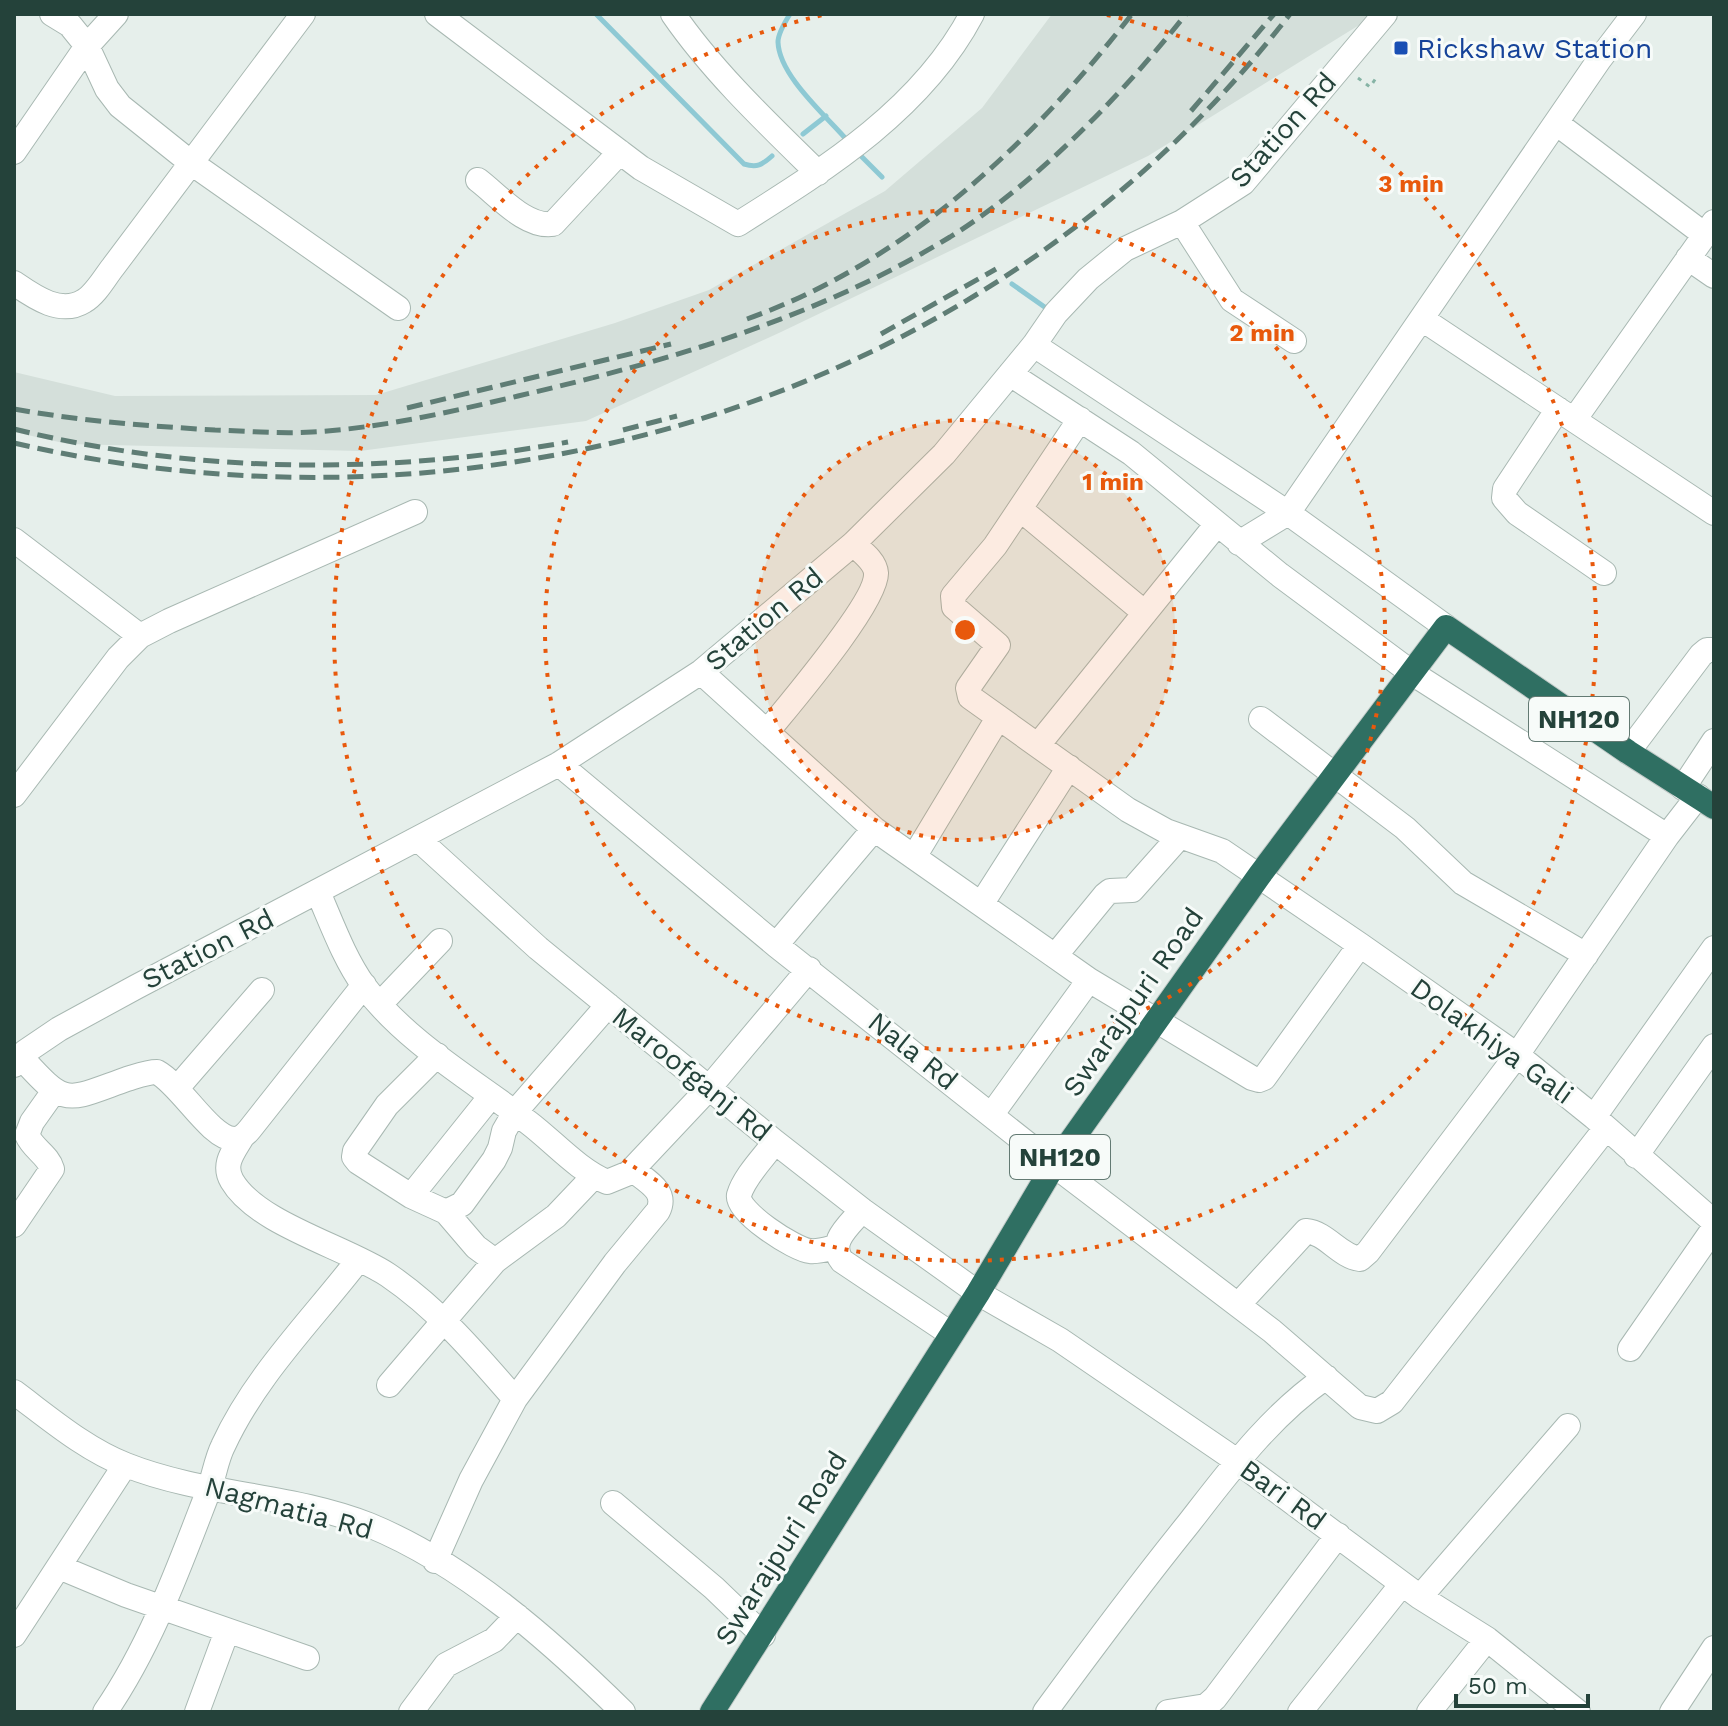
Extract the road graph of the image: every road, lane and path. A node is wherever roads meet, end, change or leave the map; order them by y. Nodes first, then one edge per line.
1 (52, 14) edge
2 (116, 14) edge
3 (303, 14) edge
4 (437, 14) edge
5 (673, 14) edge
6 (972, 14) edge
7 (1385, 14) edge
8 (1634, 14) edge
9 (87, 46) junction
10 (1556, 123) junction
11 (14, 152) edge
12 (620, 152) junction
13 (190, 162) junction
14 (818, 173) junction
15 (478, 180) dead end
16 (1182, 222) junction
17 (1709, 229) edge
18 (1688, 258) junction
19 (1714, 276) edge
20 (14, 283) edge
21 (398, 308) dead end
22 (1422, 319) junction
23 (1294, 341) dead end
24 (1034, 345) junction
25 (1010, 374) junction
26 (1566, 415) junction
27 (1080, 419) junction
28 (1020, 509) junction
29 (415, 512) dead end
30 (1288, 513) junction
31 (1714, 513) edge
32 (1217, 524) junction
33 (14, 540) edge
34 (1239, 543) junction
35 (853, 544) junction
36 (1604, 573) dead end
37 (1145, 613) junction
38 (1446, 627) junction
39 (140, 636) junction
40 (1714, 650) edge
41 (701, 672) junction
42 (1412, 673) junction
43 (998, 718) junction
44 (1261, 719) dead end
45 (767, 732) junction
46 (1714, 741) edge
47 (1038, 745) junction
48 (1628, 752) junction
49 (559, 764) junction
50 (1069, 767) junction
51 (1335, 775) junction
52 (14, 795) edge
53 (1698, 797) edge
54 (874, 829) junction
55 (1180, 836) junction
56 (1667, 836) junction
57 (418, 839) junction
58 (914, 857) junction
59 (1259, 876) junction
60 (318, 892) junction
61 (982, 903) junction
62 (440, 941) dead end
63 (776, 945) junction
64 (1360, 945) junction
65 (1714, 948) edge
66 (1586, 955) junction
67 (1055, 956) junction
68 (809, 969) junction
69 (1089, 980) junction
70 (364, 985) junction
71 (262, 990) dead end
72 (380, 1004) junction
73 (608, 1005) junction
74 (1156, 1022) junction
75 (18, 1055) edge
76 (437, 1055) junction
77 (1517, 1055) junction
78 (1710, 1060) edge
79 (178, 1087) junction
80 (709, 1088) junction
81 (54, 1091) junction
82 (491, 1096) junction
83 (515, 1112) junction
84 (992, 1114) junction
85 (1600, 1123) junction
86 (242, 1137) junction
87 (775, 1142) junction
88 (1636, 1156) junction
89 (1054, 1165) junction
90 (633, 1170) junction
91 (594, 1176) junction
92 (411, 1196) junction
93 (862, 1210) junction
94 (446, 1212) junction
95 (1714, 1222) edge
96 (14, 1225) edge
97 (1714, 1228) edge
98 (835, 1247) junction
99 (359, 1259) junction
100 (495, 1261) junction
101 (978, 1293) junction
102 (1238, 1305) junction
103 (443, 1320) junction
104 (951, 1334) junction
105 (1630, 1349) dead end
106 (1326, 1377) junction
107 (389, 1385) dead end
108 (16, 1398) edge
109 (515, 1399) junction
110 (1568, 1426) dead end
111 (1237, 1461) junction
112 (125, 1465) junction
113 (210, 1487) junction
114 (613, 1503) dead end
115 (1338, 1535) junction
116 (435, 1561) junction
117 (59, 1567) junction
118 (1411, 1590) junction
119 (162, 1608) junction
120 (517, 1616) junction
121 (227, 1631) junction
122 (14, 1635) edge
123 (763, 1635) junction
124 (1487, 1639) junction
125 (1714, 1648) edge
126 (307, 1658) dead end
127 (105, 1712) edge
128 (197, 1712) edge
129 (411, 1712) edge
130 (623, 1712) edge
131 (712, 1712) edge
132 (1045, 1712) edge
133 (1168, 1712) edge
134 (1300, 1712) edge
135 (1429, 1712) edge
136 (1578, 1712) edge
137 (1672, 1712) edge

1 - 9 street
2 - 9 street
3 - 13 street
4 - 12 street
5 - 14 street
6 - 14 street
7 - 16 street, Station Rd
8 - 10 street
9 - 11 street
9 - 13 street
10 - 17 street
10 - 22 street
12 - 14 street
12 - 15 street
13 - 20 street
13 - 21 street
16 - 23 street
16 - 24 street, Station Rd
17 - 18 street
18 - 19 street
18 - 26 street
22 - 26 street
22 - 30 street
24 - 25 street, Station Rd
24 - 30 street
25 - 27 street
25 - 35 street, Station Rd
26 - 31 street
26 - 36 street
27 - 28 street
27 - 32 street
28 - 37 street
28 - 43 street, Dolakhiya Gali
29 - 39 street
30 - 34 street
30 - 38 street
32 - 34 street
32 - 37 street
33 - 39 street
34 - 42 street
35 - 41 street, Station Rd
35 - 45 street
37 - 47 street
38 - 42 highway, Swarajpuri Road / NH120
38 - 48 highway, NH120
39 - 52 street
40 - 48 street
41 - 45 street
41 - 49 street, Station Rd
42 - 51 highway, Swarajpuri Road / NH120
42 - 56 street
43 - 47 street, Dolakhiya Gali
43 - 58 street
44 - 51 street
45 - 54 street
46 - 53 street
47 - 50 street, Dolakhiya Gali
48 - 53 highway, NH120
49 - 57 street, Station Rd
49 - 63 street, Nala Rd
50 - 55 street, Dolakhiya Gali
50 - 61 street
51 - 59 highway, Swarajpuri Road / NH120
51 - 66 street
53 - 56 street
54 - 58 street
54 - 63 street
55 - 59 street, Dolakhiya Gali
55 - 67 street
56 - 66 street
57 - 60 street, Station Rd
57 - 73 street, Maroofganj Rd
58 - 61 street
59 - 64 street, Dolakhiya Gali
59 - 74 highway, Swarajpuri Road / NH120
60 - 70 street
60 - 75 street, Station Rd
61 - 67 street
62 - 72 street
63 - 68 street, Nala Rd
64 - 74 street
64 - 77 street, Dolakhiya Gali
65 - 85 street, Nala Rd
66 - 77 street
67 - 69 street
68 - 80 street
68 - 84 street, Nala Rd
69 - 74 street
69 - 84 street
70 - 72 street
70 - 86 street
71 - 79 street
72 - 76 street
73 - 80 street, Maroofganj Rd
73 - 83 street
74 - 89 highway, Swarajpuri Road / NH120
75 - 81 street
76 - 82 street
76 - 92 street
77 - 85 street, Dolakhiya Gali
77 - 102 street
78 - 88 street
79 - 81 street
79 - 86 street
80 - 87 street, Maroofganj Rd
80 - 90 street
81 - 96 street
82 - 83 street
82 - 92 street
83 - 91 street
83 - 94 street
84 - 89 street, Nala Rd
85 - 88 street, Dolakhiya Gali
85 - 106 street, Nala Rd
86 - 99 street
87 - 93 street, Maroofganj Rd
87 - 98 street
88 - 95 street, Dolakhiya Gali
89 - 101 highway, Swarajpuri Road / NH120
89 - 102 street, Nala Rd
90 - 91 street
90 - 109 street
91 - 100 street
92 - 94 street
93 - 98 street
93 - 101 street, Maroofganj Rd
94 - 100 street
97 - 105 street
98 - 104 street
99 - 103 street
99 - 113 street
100 - 103 street
101 - 104 highway, Swarajpuri Road / NH120
101 - 111 street, Bari Rd
102 - 106 street, Nala Rd
103 - 107 street
103 - 109 street
104 - 123 highway, Swarajpuri Road / NH120
106 - 111 street
108 - 112 street, Nagmatia Rd
109 - 116 street
110 - 118 street
111 - 115 street, Bari Rd
111 - 132 street
112 - 113 street, Nagmatia Rd
112 - 117 street
113 - 116 street, Nagmatia Rd
113 - 119 street
114 - 123 street
115 - 118 street, Bari Rd
115 - 133 street
116 - 120 street, Nagmatia Rd
117 - 119 street
117 - 122 street
118 - 124 street, Bari Rd
118 - 134 street
119 - 121 street
119 - 127 street
120 - 129 street
120 - 130 street, Nagmatia Rd
121 - 126 street
121 - 128 street
123 - 131 highway, Swarajpuri Road / NH120
124 - 135 street
124 - 136 street, Bari Rd
125 - 137 street

